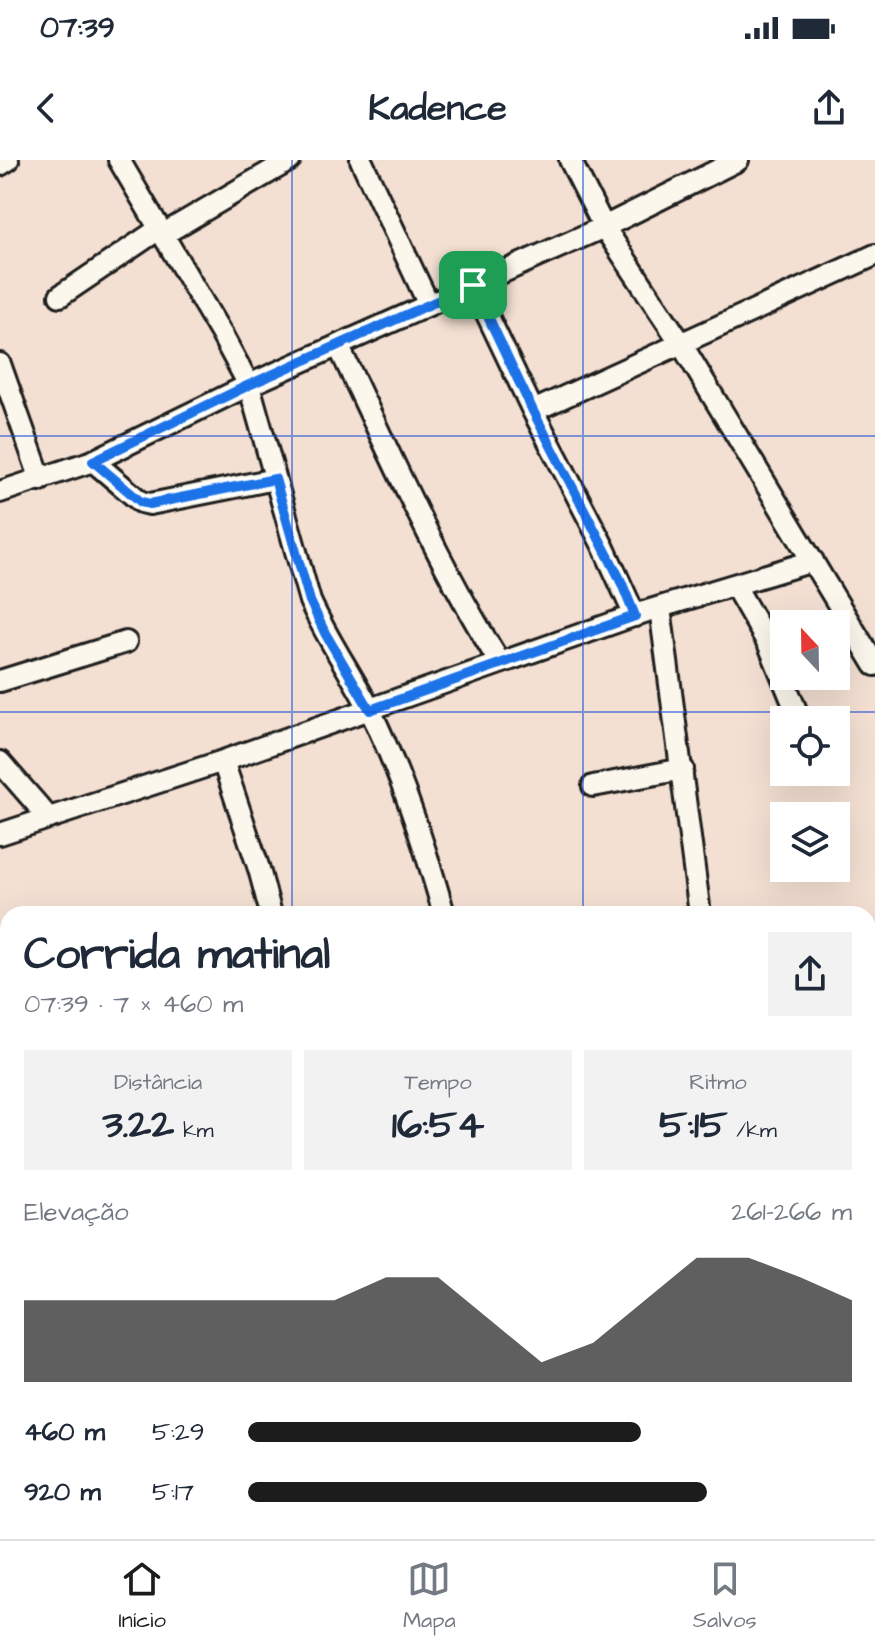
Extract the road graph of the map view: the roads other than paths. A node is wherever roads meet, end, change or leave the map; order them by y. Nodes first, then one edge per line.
1 (8, 160) edge
2 (119, 160) edge
3 (290, 160) edge
4 (361, 160) edge
5 (570, 160) edge
6 (738, 160) edge
7 (0, 165) edge
8 (604, 227) junction
9 (160, 232) junction
10 (875, 255) edge
11 (473, 285) junction
12 (60, 296) dead end
13 (429, 305) junction
14 (338, 345) junction
15 (682, 345) junction
16 (0, 364) edge
17 (249, 385) junction
18 (533, 411) junction
19 (93, 461) junction
20 (275, 479) junction
21 (41, 480) junction
22 (0, 492) edge
23 (813, 561) junction
24 (735, 586) junction
25 (660, 608) junction
26 (635, 616) junction
27 (126, 642) dead end
28 (500, 663) junction
29 (875, 665) edge
30 (0, 681) edge
31 (794, 706) edge
32 (370, 710) junction
33 (223, 761) junction
34 (0, 762) edge
35 (683, 769) junction
36 (593, 786) dead end
37 (48, 817) junction
38 (0, 834) edge
39 (269, 906) edge
40 (441, 906) edge
41 (699, 906) edge

1 - 7 street
2 - 9 street
3 - 9 street
4 - 13 street
5 - 8 street
6 - 8 street
8 - 11 street
8 - 15 street
9 - 12 street
9 - 17 street
10 - 15 street
11 - 13 street
11 - 18 street
13 - 14 street
14 - 17 street
14 - 28 street
15 - 18 street
15 - 23 street
16 - 21 street
17 - 19 street
17 - 20 street
18 - 26 street
19 - 20 street
19 - 21 street
20 - 32 street
21 - 22 street
23 - 24 street
23 - 29 street
24 - 25 street
24 - 31 street
25 - 26 street
25 - 35 street
26 - 28 street
27 - 30 street
28 - 32 street
32 - 33 street
32 - 40 street
33 - 37 street
33 - 39 street
34 - 37 street
35 - 36 street
35 - 41 street
37 - 38 street

